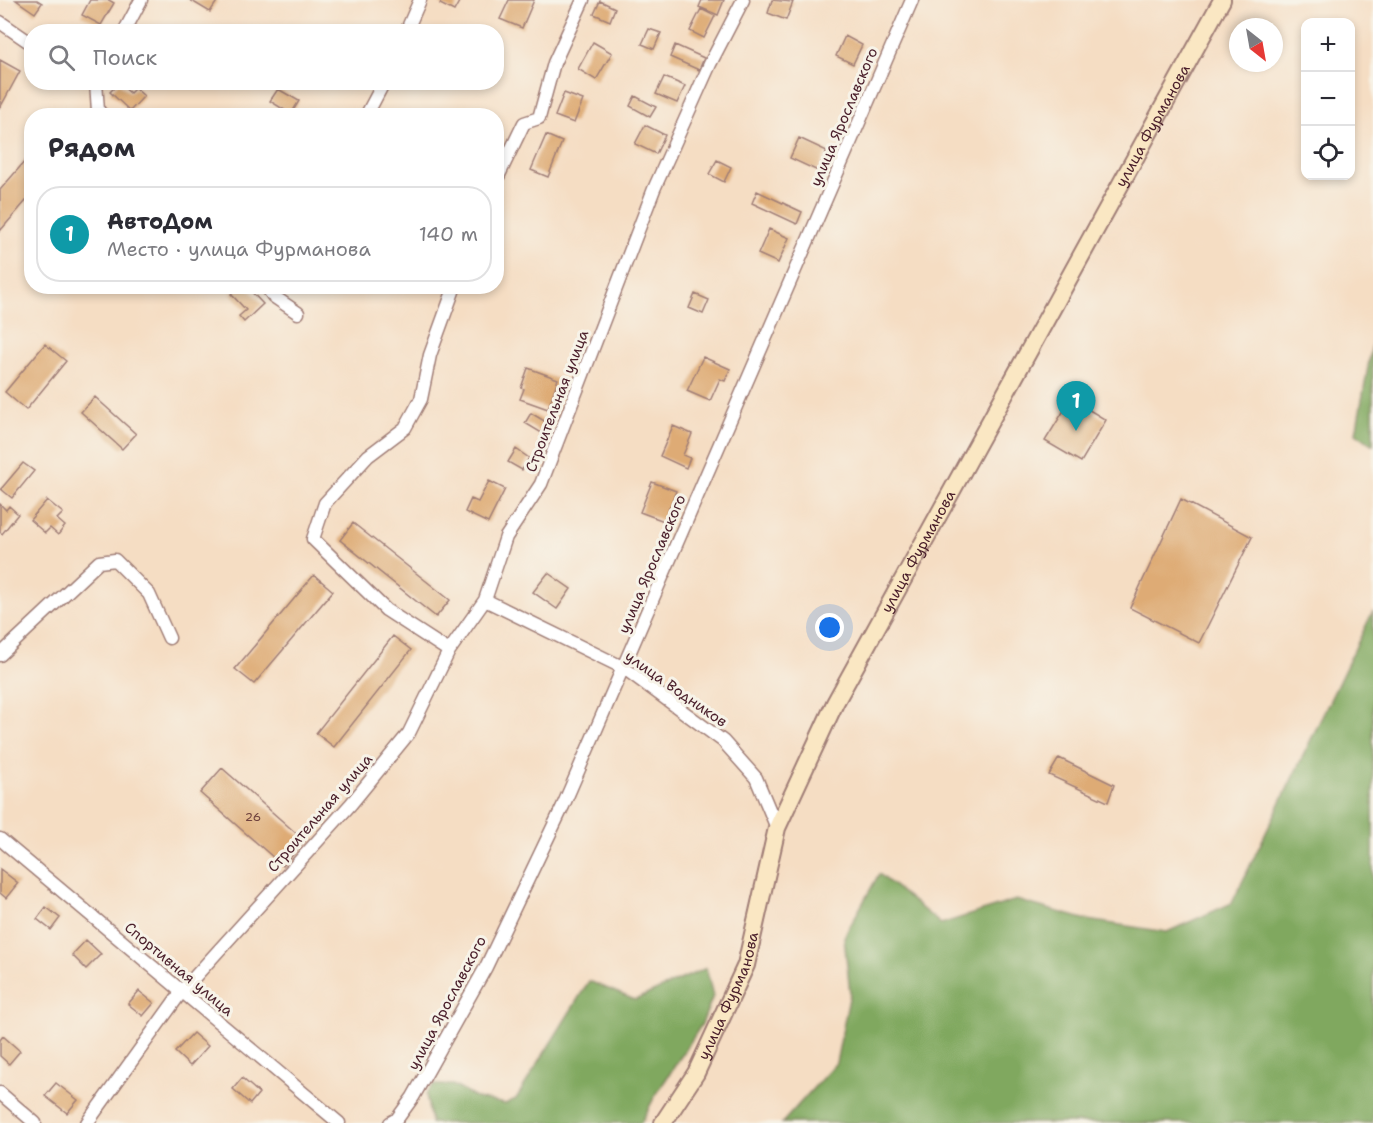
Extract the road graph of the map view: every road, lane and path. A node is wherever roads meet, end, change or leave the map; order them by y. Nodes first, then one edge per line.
1 (141, 0) edge
2 (420, 0) edge
3 (583, 0) edge
4 (742, 0) edge
5 (912, 0) edge
6 (1222, 0) edge
7 (0, 22) edge
8 (128, 24) edge
9 (410, 24) edge
10 (24, 38) edge
11 (97, 90) edge
12 (380, 90) edge
13 (98, 108) edge
14 (370, 108) edge
15 (504, 164) edge
16 (271, 294) edge
17 (453, 294) edge
18 (298, 314) dead end
19 (485, 600) junction
20 (169, 638) dead end
21 (448, 651) junction
22 (0, 655) edge
23 (624, 668) junction
24 (777, 828) junction
25 (0, 839) edge
26 (182, 991) junction
27 (0, 1093) edge
28 (35, 1123) edge
29 (87, 1123) edge
30 (339, 1123) edge
31 (390, 1123) edge
32 (663, 1123) edge

1 - 8 street
2 - 9 street
3 - 15 street
4 - 19 street, Строительная улица
5 - 23 street, улица Ярославского
6 - 24 main road, улица Фурманова
7 - 10 street
11 - 13 street
12 - 14 street
16 - 18 street
17 - 21 street
19 - 21 street, Строительная улица
19 - 23 street, улица Водников
20 - 22 street
21 - 26 street, Строительная улица
23 - 24 street, улица Водников
23 - 31 street, улица Ярославского
24 - 32 main road, улица Фурманова
25 - 26 street, Спортивная улица
26 - 29 street, Строительная улица
26 - 30 street, Спортивная улица
27 - 28 street

